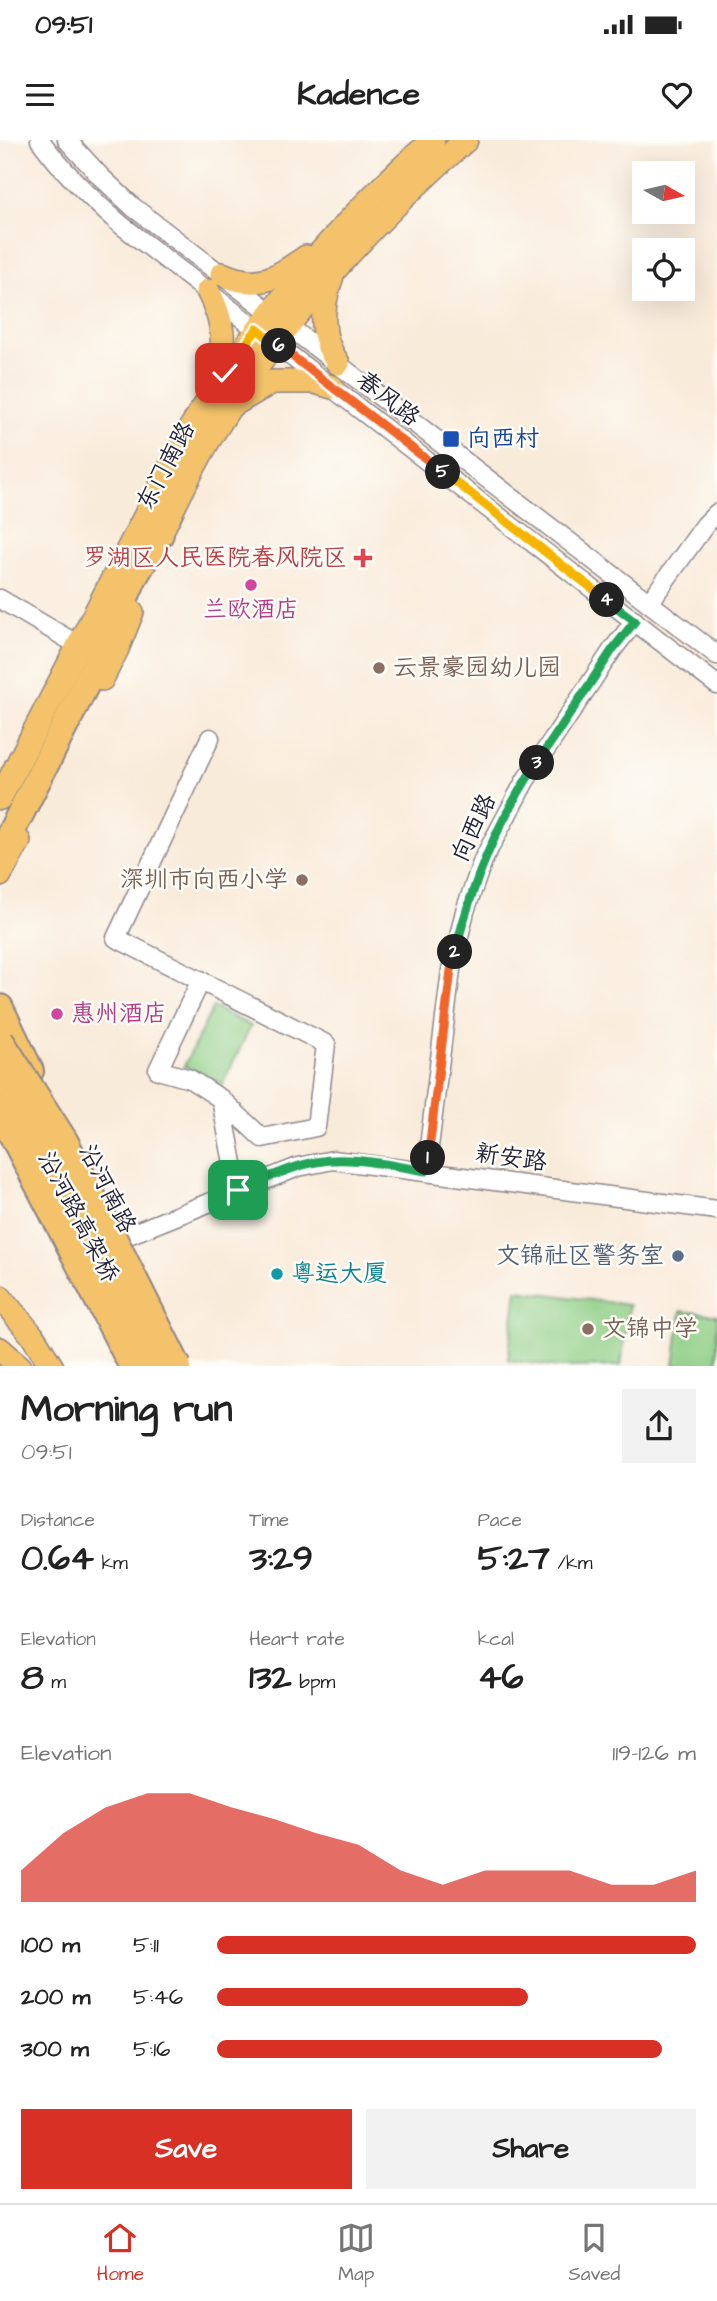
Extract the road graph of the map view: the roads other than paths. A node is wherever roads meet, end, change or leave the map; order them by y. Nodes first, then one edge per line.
1 (40, 140) edge
2 (67, 140) edge
3 (433, 140) edge
4 (466, 140) edge
5 (334, 236) junction
6 (334, 270) junction
7 (215, 283) junction
8 (272, 327) junction
9 (338, 363) junction
10 (332, 387) junction
11 (221, 401) junction
12 (717, 513) edge
13 (160, 534) junction
14 (0, 599) edge
15 (649, 603) junction
16 (635, 621) junction
17 (87, 653) junction
18 (717, 655) edge
19 (717, 685) edge
20 (210, 738) dead end
21 (0, 798) edge
22 (0, 854) edge
23 (0, 875) edge
24 (201, 980) junction
25 (0, 1008) edge
26 (0, 1037) edge
27 (0, 1068) edge
28 (221, 1099) junction
29 (0, 1111) edge
30 (0, 1135) edge
31 (65, 1142) junction
32 (426, 1171) junction
33 (238, 1190) junction
34 (717, 1210) edge
35 (106, 1245) junction
36 (65, 1262) junction
37 (0, 1297) edge
38 (0, 1349) edge
39 (19, 1366) edge
40 (51, 1366) edge
41 (118, 1366) edge
42 (132, 1366) edge
43 (156, 1366) edge
44 (167, 1366) edge
45 (177, 1366) edge

1 - 7 street, 春风路
2 - 7 street, 春风路
3 - 5 main road, 东门南路
4 - 6 main road, 东门南路
5 - 7 main road
5 - 8 main road, 东门南路
6 - 8 main road, 东门南路
6 - 9 main road
7 - 8 street, 春风路
7 - 11 main road
8 - 9 street, 春风路
8 - 10 street, 春风路
8 - 11 main road, 东门南路
9 - 15 street, 春风路
10 - 11 main road
10 - 16 street, 春风路
11 - 13 main road, 东门南路
11 - 17 main road, 东门南路
12 - 15 street
13 - 17 highway
13 - 23 main road, 东门南路
14 - 17 street
15 - 18 street, 春风路
16 - 19 street, 春风路
16 - 32 street, 向西路
17 - 21 main road, 东门南路
17 - 22 highway
20 - 24 street
24 - 28 street
24 - 28 street
25 - 31 highway, bridge
26 - 31 highway, bridge
26 - 35 main road, 沿河南路
27 - 43 highway, 沿河路高架桥, bridge
28 - 33 street
29 - 42 highway, 沿河路高架桥, bridge
30 - 36 main road
31 - 45 highway, bridge
32 - 33 street, 新安路
32 - 34 street, 新安路
33 - 35 street, 新安路
35 - 36 street, 新安路
35 - 44 main road, 沿河南路
36 - 41 main road
37 - 40 main road
38 - 39 main road

